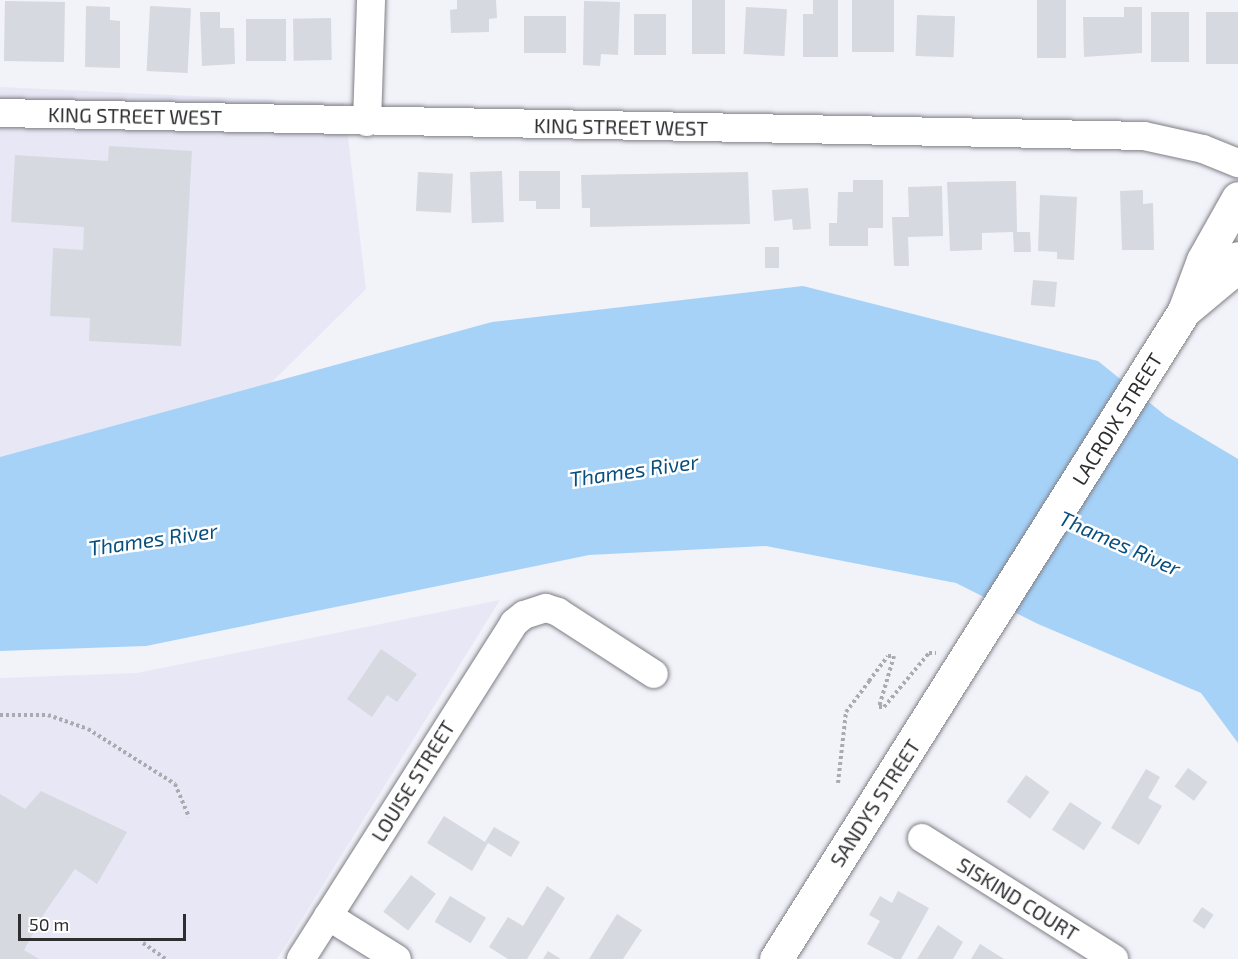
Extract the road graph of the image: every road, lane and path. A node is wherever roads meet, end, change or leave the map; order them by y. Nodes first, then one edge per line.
1 (371, 0) edge
2 (0, 113) edge
3 (367, 122) junction
4 (1238, 163) edge
5 (1238, 198) edge
6 (1238, 258) edge
7 (1178, 321) junction
8 (975, 648) joint
9 (937, 653) dead end
10 (654, 674) dead end
11 (0, 716) edge
12 (838, 783) dead end
13 (189, 817) dead end
14 (922, 838) dead end
15 (328, 916) junction
16 (143, 943) dead end
17 (166, 959) edge
18 (301, 959) edge
19 (397, 959) edge
20 (776, 959) edge
21 (1114, 959) edge

1 - 3 street
2 - 3 street, KING STREET WEST
3 - 4 street, KING STREET WEST
5 - 7 main road, LACROIX STREET
6 - 7 main road, LACROIX STREET
7 - 8 main road, LACROIX STREET
8 - 20 main road, SANDYS STREET
9 - 12 path
10 - 15 street, LOUISE STREET
11 - 13 path
14 - 21 street, SISKIND COURT
15 - 18 street, LOUISE STREET
15 - 19 street
16 - 17 path

